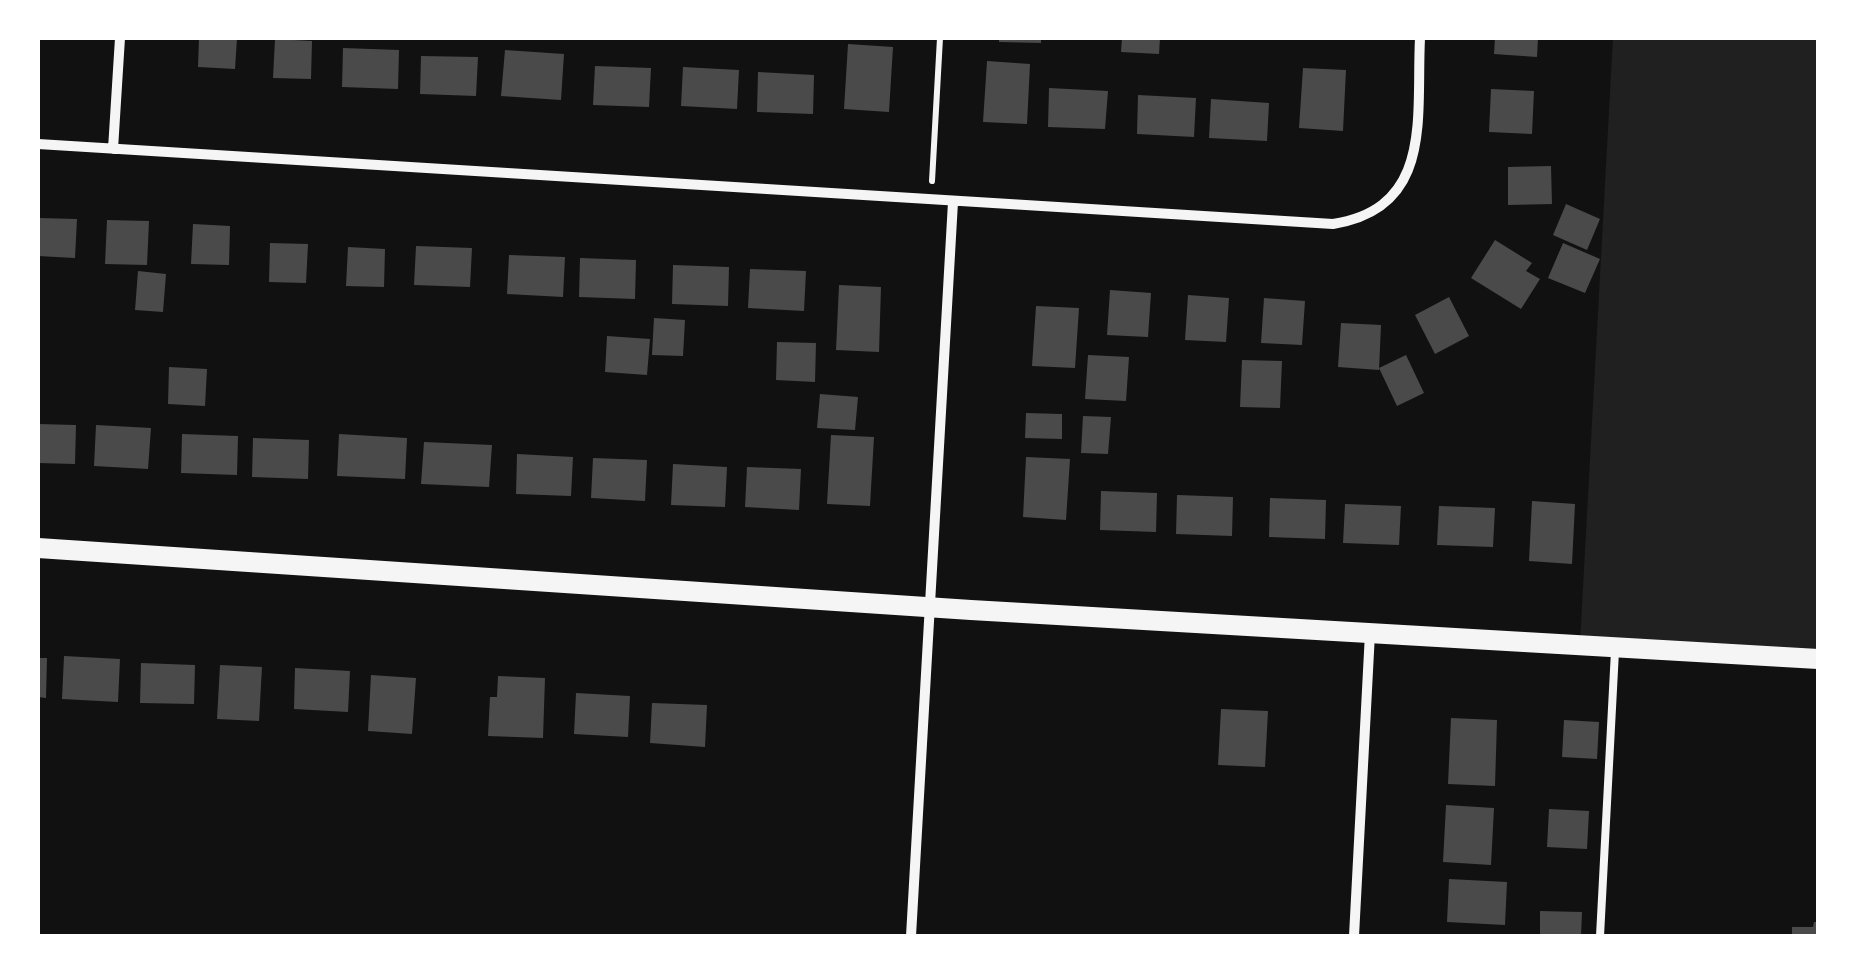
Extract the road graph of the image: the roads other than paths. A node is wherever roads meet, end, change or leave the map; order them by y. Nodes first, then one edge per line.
1 (120, 38) edge
2 (1420, 38) edge
3 (38, 144) edge
4 (112, 149) junction
5 (953, 202) junction
6 (38, 548) edge
7 (931, 607) junction
8 (1370, 633) junction
9 (1615, 647) junction
10 (1818, 659) edge
11 (911, 936) edge
12 (1354, 936) edge
13 (1600, 936) edge

1 - 4 street
2 - 5 street
3 - 4 street
4 - 5 street
5 - 7 street
6 - 7 main road
7 - 8 main road
7 - 11 street
8 - 9 main road
8 - 12 street
9 - 10 main road
9 - 13 lane

